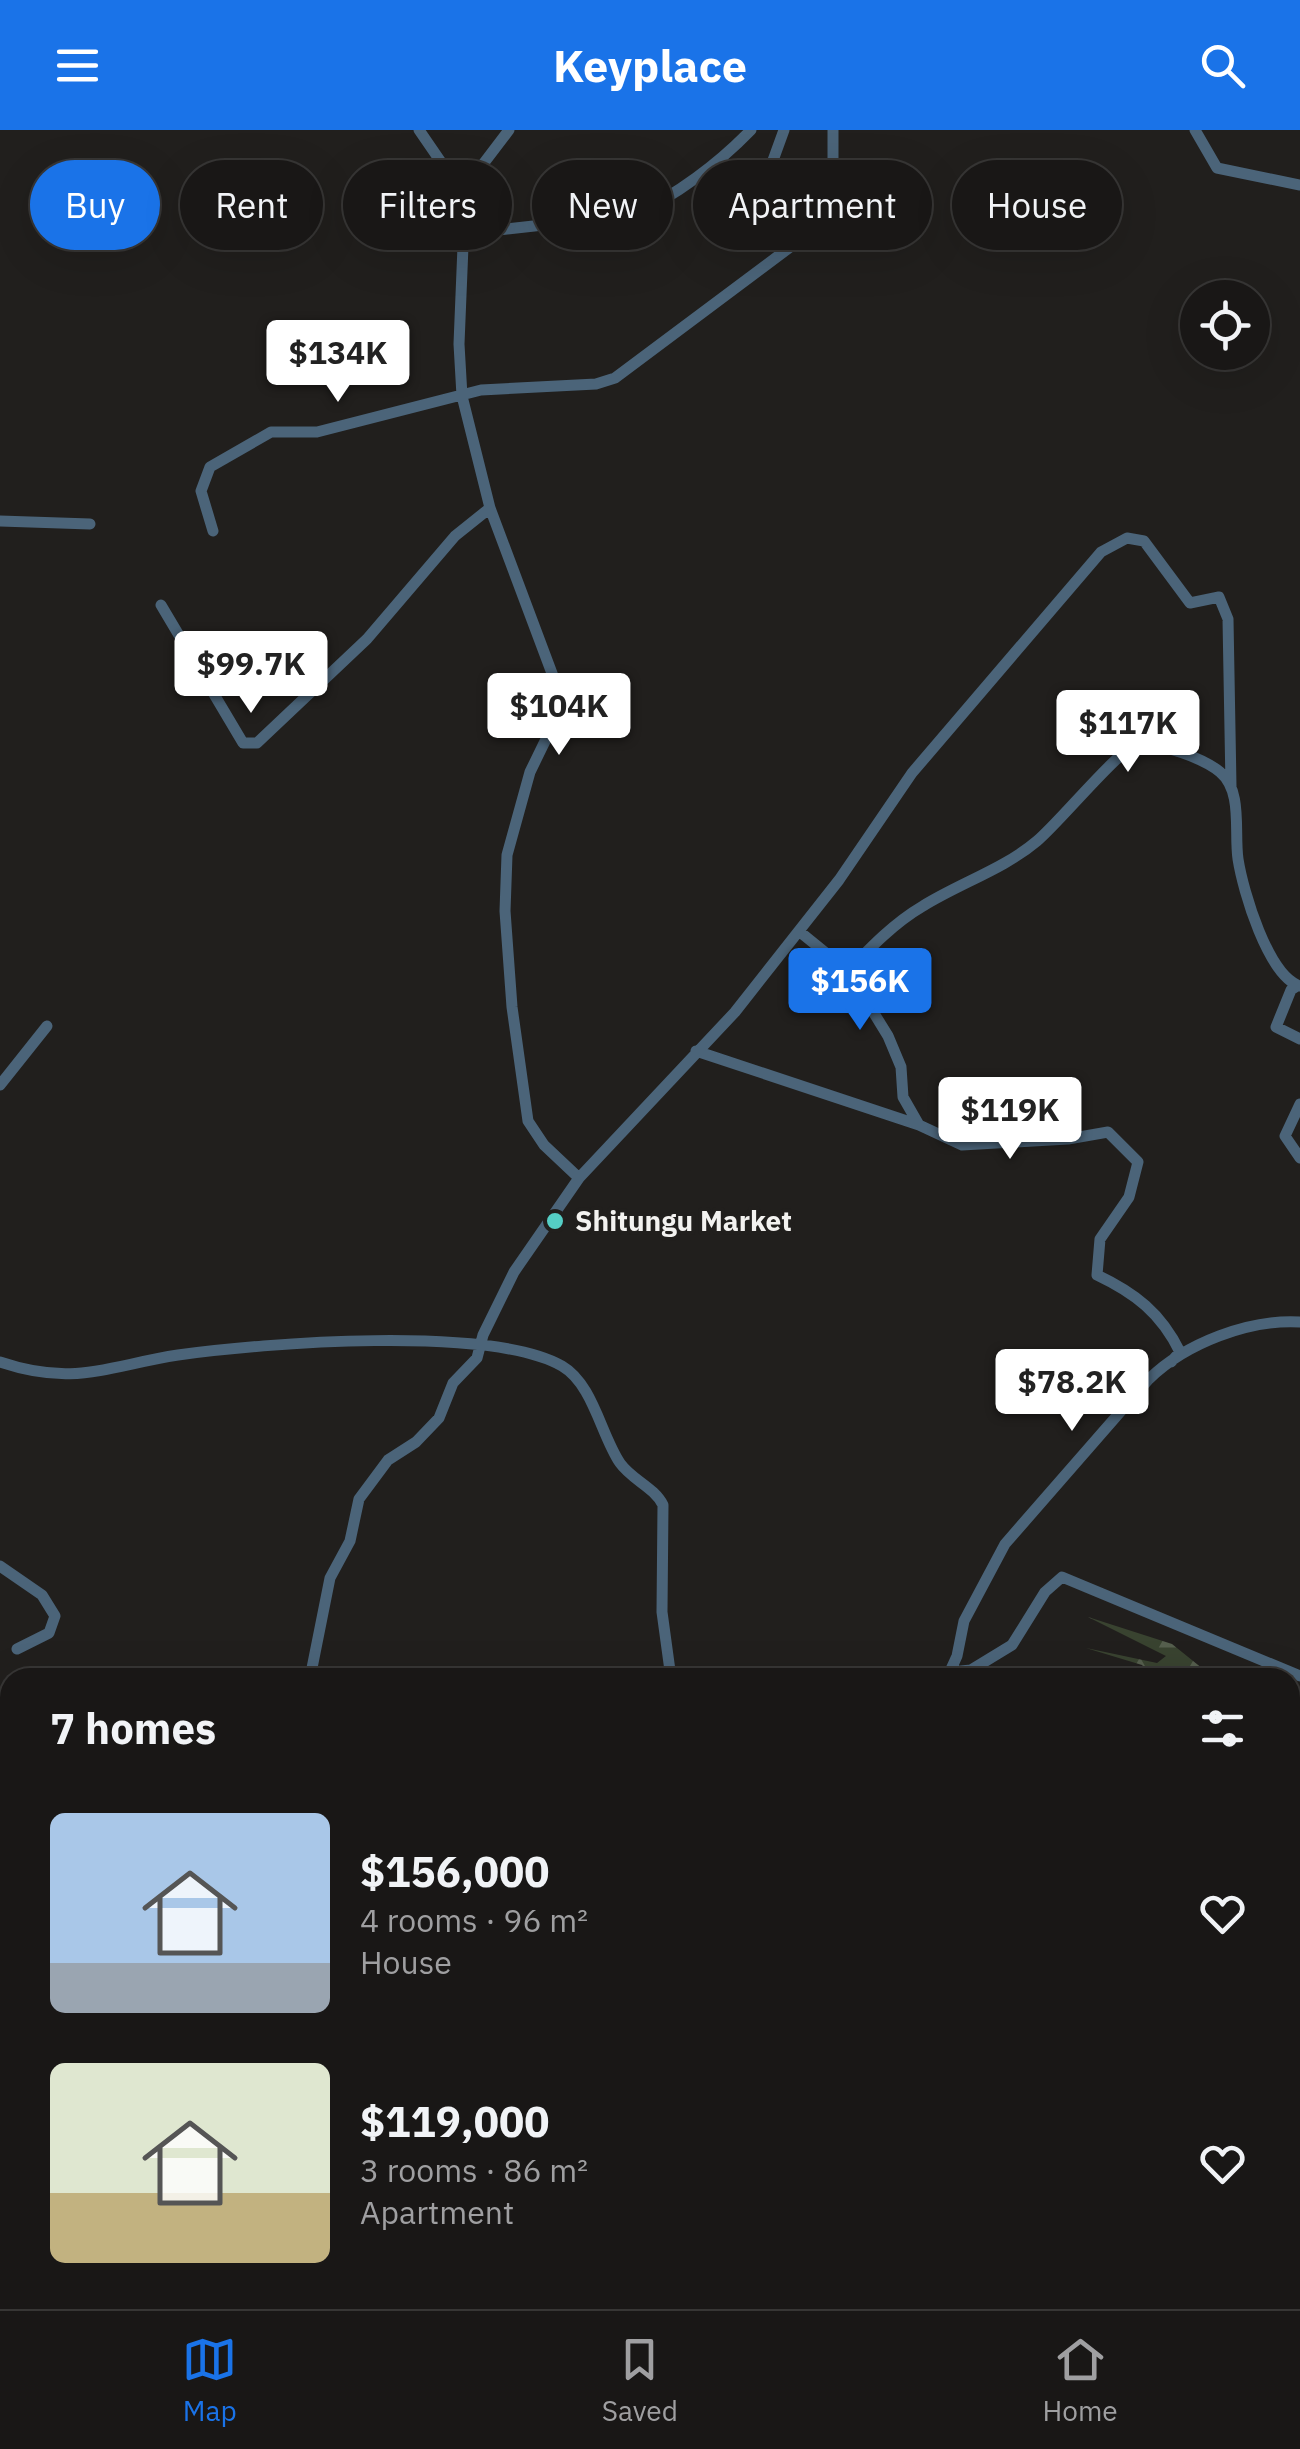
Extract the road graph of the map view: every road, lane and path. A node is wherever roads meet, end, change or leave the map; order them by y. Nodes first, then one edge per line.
1 (419, 130) edge
2 (509, 130) edge
3 (751, 130) edge
4 (784, 130) edge
5 (832, 130) edge
6 (1195, 130) edge
7 (721, 159) joint
8 (440, 160) edge
9 (486, 160) edge
10 (773, 160) edge
11 (832, 160) edge
12 (1300, 186) edge
13 (512, 228) edge
14 (462, 250) edge
15 (789, 250) edge
16 (462, 396) junction
17 (490, 508) junction
18 (0, 521) edge
19 (90, 524) dead end
20 (213, 530) dead end
21 (160, 605) dead end
22 (1231, 786) junction
23 (800, 932) junction
24 (848, 971) junction
25 (1299, 986) edge
26 (47, 1026) dead end
27 (1300, 1039) edge
28 (696, 1052) junction
29 (0, 1085) edge
30 (1300, 1104) edge
31 (919, 1125) junction
32 (1300, 1158) edge
33 (579, 1178) junction
34 (1300, 1322) edge
35 (480, 1344) junction
36 (0, 1362) edge
37 (1172, 1362) junction
38 (0, 1566) edge
39 (16, 1648) dead end
40 (312, 1668) edge
41 (669, 1668) edge
42 (951, 1668) edge
43 (974, 1668) edge
44 (1281, 1668) edge

1 - 8 street
2 - 9 street
3 - 7 street
4 - 10 street
5 - 11 street
6 - 12 street
7 - 13 street
14 - 16 street
15 - 16 street
16 - 17 street
16 - 20 street
17 - 21 street
17 - 33 street
18 - 19 street
22 - 23 street
22 - 24 street
22 - 25 street
23 - 24 street
23 - 28 street
24 - 31 street
25 - 27 street
26 - 29 street
28 - 31 street
28 - 33 street
30 - 32 street
31 - 37 street
33 - 35 street
34 - 37 street
35 - 36 street
35 - 40 street
35 - 41 street
37 - 42 street
38 - 39 street
43 - 44 street

